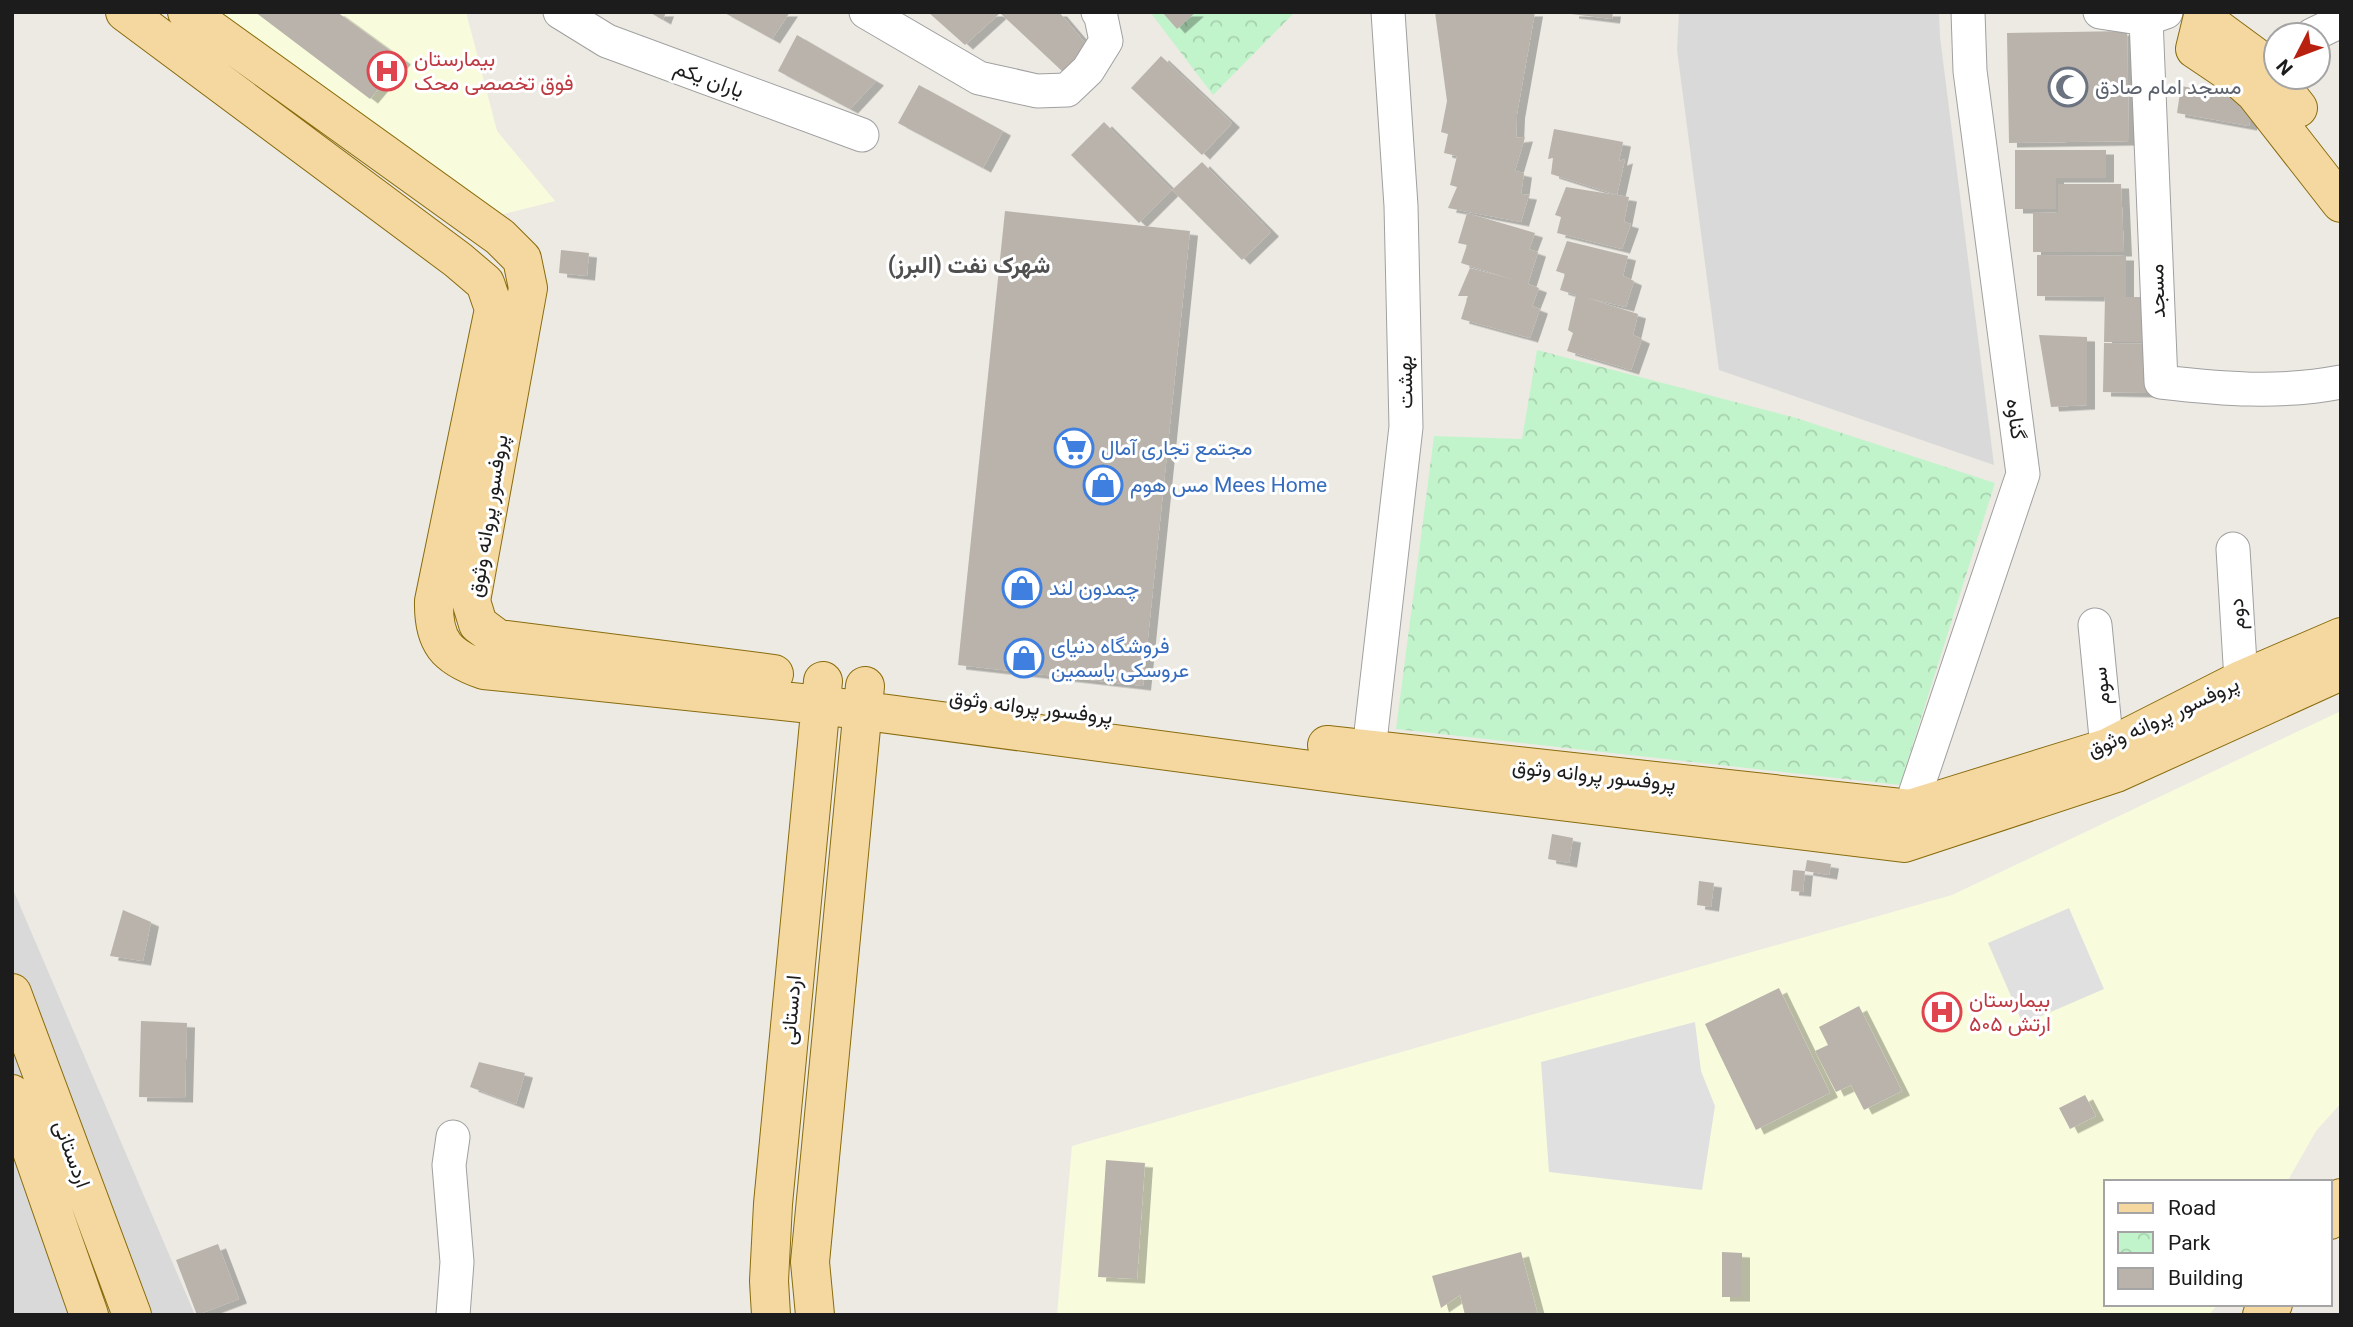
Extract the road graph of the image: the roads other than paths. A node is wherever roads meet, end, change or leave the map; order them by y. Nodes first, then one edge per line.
1 (125, 12) edge
2 (187, 12) edge
3 (560, 12) edge
4 (866, 12) edge
5 (1098, 12) edge
6 (1388, 12) edge
7 (1968, 12) edge
8 (1990, 12) edge
9 (2100, 12) edge
10 (2156, 16) edge
11 (2196, 23) edge
12 (1970, 51) junction
13 (2258, 64) edge
14 (863, 135) dead end
15 (2341, 161) edge
16 (2341, 203) edge
17 (522, 259) junction
18 (485, 283) junction
19 (2341, 382) edge
20 (2233, 549) dead end
21 (2095, 625) dead end
22 (2341, 637) edge
23 (2341, 671) edge
24 (821, 693) junction
25 (2247, 695) junction
26 (863, 698) junction
27 (2111, 760) junction
28 (1367, 764) junction
29 (1898, 830) junction
30 (12, 993) edge
31 (12, 1094) edge
32 (453, 1137) dead end
33 (2341, 1198) edge
34 (2332, 1216) edge
35 (89, 1315) edge
36 (132, 1315) edge
37 (453, 1315) edge
38 (771, 1315) edge
39 (815, 1315) edge

1 - 18 main road
2 - 17 main road
3 - 14 street, یاران یکم
4 - 5 street
6 - 28 street, بهشت
7 - 12 street, گناوه
8 - 12 street
9 - 10 street
10 - 11 street
10 - 19 street, مسجد
11 - 13 main road
12 - 29 street, گناوه
13 - 15 main road
13 - 16 main road
17 - 18 main road
17 - 24 main road, پروفسور پروانه وثوق
18 - 24 main road, پروفسور پروانه وثوق
20 - 25 street, دوم
21 - 27 street, سوم
22 - 25 main road, پروفسور پروانه وثوق
23 - 25 main road, پروفسور پروانه وثوق
24 - 26 main road, پروفسور پروانه وثوق
24 - 38 main road, اردستانی
25 - 27 main road, پروفسور پروانه وثوق
26 - 28 main road, پروفسور پروانه وثوق
26 - 39 main road, اردستانی
27 - 29 main road, پروفسور پروانه وثوق
28 - 29 main road, پروفسور پروانه وثوق
30 - 36 main road, اردستانی
31 - 35 main road, اردستانی
32 - 37 street
33 - 34 main road

